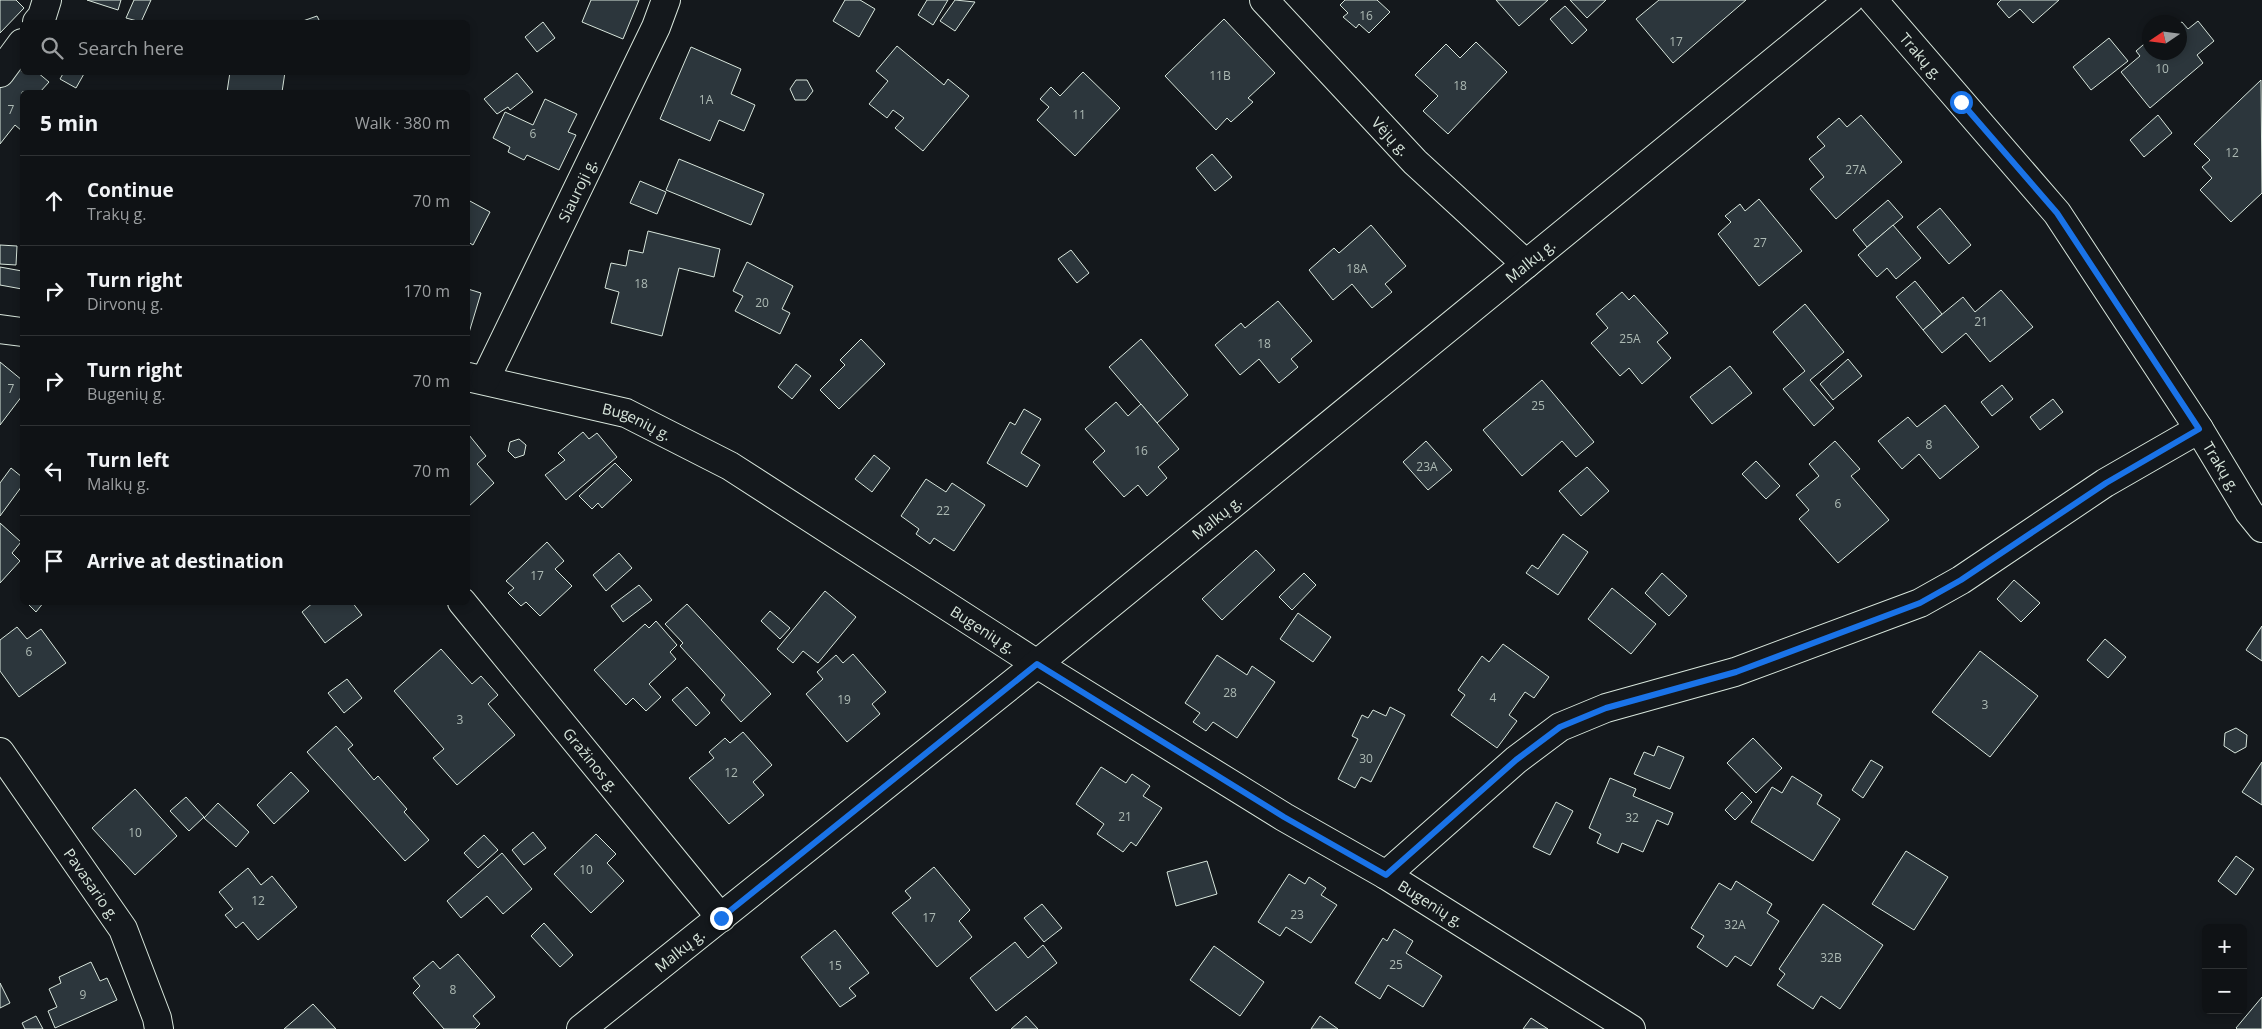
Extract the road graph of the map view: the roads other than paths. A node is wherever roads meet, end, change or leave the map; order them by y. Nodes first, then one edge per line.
1 (47, 0) edge
2 (666, 0) edge
3 (1264, 0) edge
4 (1849, 0) edge
5 (1873, 0) edge
6 (39, 20) edge
7 (20, 45) edge
8 (0, 73) edge
9 (1526, 264) junction
10 (0, 329) edge
11 (20, 332) edge
12 (476, 378) edge
13 (2199, 429) junction
14 (2262, 528) edge
15 (464, 605) edge
16 (1037, 664) junction
17 (0, 752) edge
18 (1386, 875) junction
19 (721, 918) junction
20 (159, 1029) edge
21 (581, 1029) edge
22 (1631, 1029) edge

1 - 6 street
2 - 12 street, Siauroji g.
3 - 9 street, Vėjų g.
4 - 9 street, Malkų g.
5 - 13 street, Trakų g.
7 - 8 street
9 - 16 street, Malkų g.
10 - 11 street
12 - 16 street, Bugenių g.
13 - 14 street, Trakų g.
13 - 18 street
15 - 19 street, Gražinos g.
16 - 18 street, Bugenių g.
16 - 19 street, Malkų g.
17 - 20 street, Pavasario g.
18 - 22 street, Bugenių g.
19 - 21 street, Malkų g.

